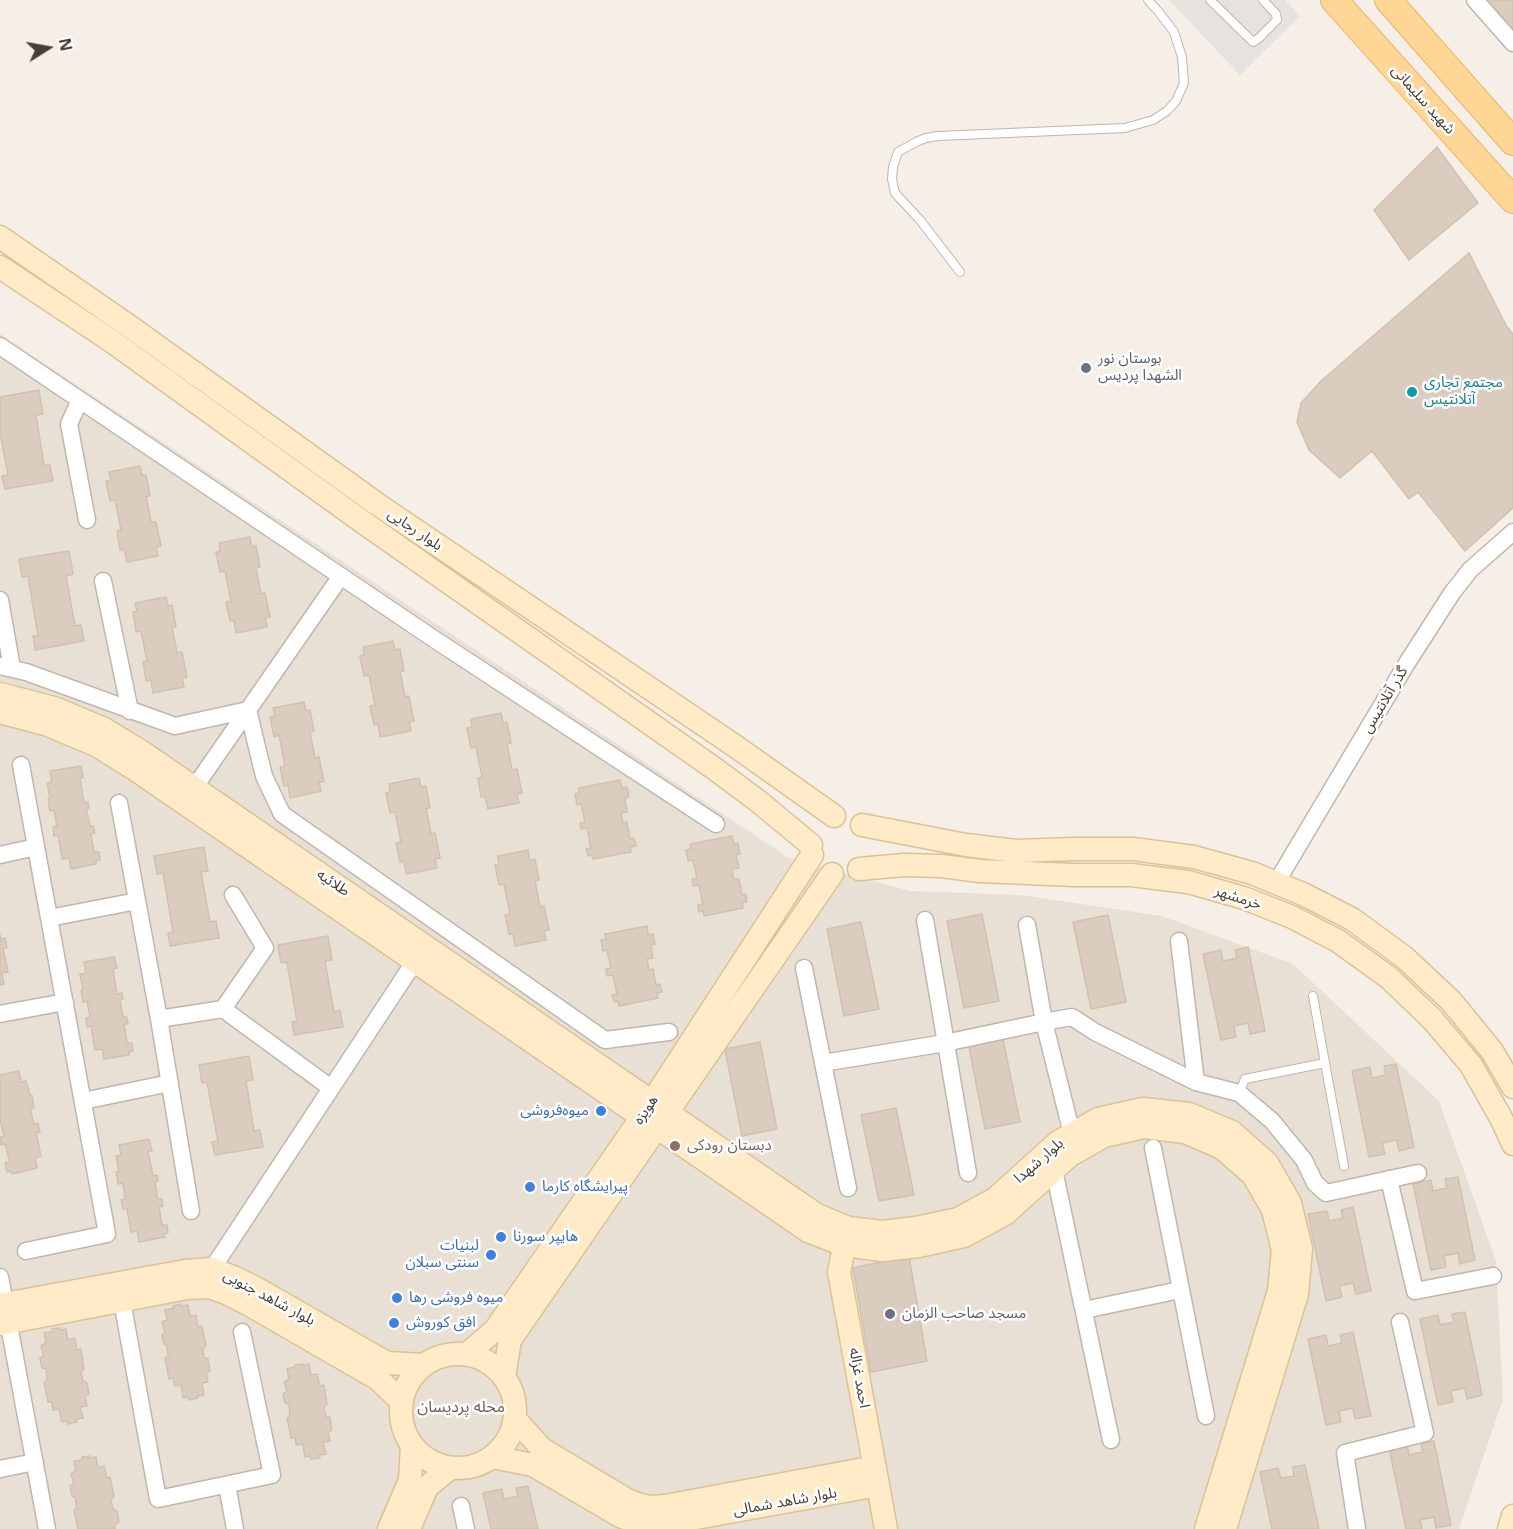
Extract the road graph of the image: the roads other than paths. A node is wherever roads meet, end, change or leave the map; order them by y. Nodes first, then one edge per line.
1 (1148, 0) edge
2 (1210, 0) edge
3 (1263, 0) edge
4 (1334, 0) edge
5 (1388, 0) edge
6 (1475, 0) edge
7 (1513, 43) edge
8 (1513, 142) edge
9 (1510, 200) edge
10 (0, 237) edge
11 (0, 267) edge
12 (960, 272) dead end
13 (0, 346) edge
14 (80, 400) junction
15 (87, 520) dead end
16 (1513, 532) edge
17 (341, 576) junction
18 (103, 581) dead end
19 (0, 600) edge
20 (6, 667) edge
21 (0, 694) edge
22 (248, 710) junction
23 (130, 711) junction
24 (0, 712) edge
25 (21, 765) dead end
26 (189, 795) junction
27 (119, 803) dead end
28 (834, 816) junction
29 (716, 824) dead end
30 (862, 825) junction
31 (36, 848) junction
32 (811, 850) junction
33 (0, 855) edge
34 (859, 869) junction
35 (832, 874) junction
36 (1276, 883) junction
37 (233, 895) dead end
38 (137, 901) junction
39 (49, 918) junction
40 (925, 920) dead end
41 (1027, 925) dead end
42 (1179, 941) dead end
43 (419, 953) junction
44 (804, 968) dead end
45 (1313, 996) dead end
46 (65, 1002) junction
47 (223, 1009) junction
48 (0, 1014) edge
49 (159, 1019) junction
50 (1044, 1022) junction
51 (669, 1032) dead end
52 (945, 1043) junction
53 (823, 1063) junction
54 (1325, 1063) junction
55 (1196, 1082) junction
56 (170, 1083) junction
57 (1513, 1087) edge
58 (332, 1088) junction
59 (1239, 1093) junction
60 (83, 1101) junction
61 (663, 1120) junction
62 (1076, 1142) junction
63 (1513, 1144) edge
64 (1153, 1148) dead end
65 (1344, 1166) dead end
66 (1054, 1170) junction
67 (968, 1173) dead end
68 (1418, 1173) dead end
69 (1389, 1179) junction
70 (1026, 1183) junction
71 (848, 1188) dead end
72 (191, 1211) dead end
73 (846, 1236) junction
74 (26, 1251) dead end
75 (212, 1269) junction
76 (1493, 1276) dead end
77 (0, 1277) edge
78 (1180, 1290) junction
79 (122, 1300) junction
80 (1084, 1310) junction
81 (3, 1314) edge
82 (1400, 1322) dead end
83 (242, 1332) dead end
84 (1271, 1352) junction
85 (467, 1354) junction
86 (424, 1365) junction
87 (504, 1377) junction
88 (402, 1402) junction
89 (1206, 1416) dead end
90 (515, 1419) junction
91 (1112, 1440) dead end
92 (412, 1445) junction
93 (492, 1457) junction
94 (35, 1462) junction
95 (450, 1468) junction
96 (0, 1469) edge
97 (876, 1476) junction
98 (227, 1485) junction
99 (461, 1506) dead end
100 (1513, 1516) edge
101 (668, 1526) edge
102 (47, 1529) edge
103 (235, 1529) edge
104 (389, 1529) edge
105 (409, 1529) edge
106 (466, 1529) edge
107 (886, 1529) edge
108 (1206, 1529) edge
109 (1225, 1529) edge
110 (1357, 1529) edge
111 (1509, 1529) edge

1 - 12 lane
2 - 3 lane
4 - 9 main road, شهید سلیمانی
5 - 8 main road
6 - 7 street
10 - 28 street, بلوار رجایی
11 - 32 street, بلوار رجایی
13 - 14 street
14 - 15 street
14 - 17 street
16 - 36 street, گذر آتلانتیس
17 - 22 street
17 - 29 street
18 - 23 street
19 - 20 street
20 - 23 street
21 - 26 street, طلائیه
22 - 23 street
22 - 26 street
22 - 51 street
24 - 26 street, طلائیه
25 - 31 street
26 - 43 street, طلائیه
27 - 38 street
28 - 30 street
28 - 32 street
30 - 34 street
30 - 36 street, خرمشهر
31 - 33 street
31 - 39 street
32 - 35 street
32 - 61 street, هویزه
34 - 35 street
34 - 63 street, خرمشهر
35 - 61 street, هویزه
36 - 57 street, خرمشهر
37 - 47 street
38 - 39 street
38 - 49 street
39 - 46 street
40 - 52 street
41 - 50 street
42 - 55 street
43 - 58 street
43 - 61 street, طلائیه
44 - 53 street
45 - 54 lane
46 - 48 street
46 - 60 street
47 - 49 street
47 - 58 street
49 - 56 street
50 - 52 street
50 - 55 street
50 - 62 street
52 - 53 street
52 - 67 street
53 - 71 street
54 - 59 lane
54 - 65 lane
55 - 59 street
56 - 60 street
56 - 72 street
58 - 75 street
59 - 69 street
60 - 74 street
61 - 73 street, بلوار شهدا
61 - 85 street, هویزه
61 - 87 street, هویزه
62 - 66 street, بلوار شهدا
62 - 70 street, بلوار شهدا
62 - 84 street, بلوار شهدا
64 - 78 street
66 - 70 street, بلوار شهدا
66 - 80 street
68 - 69 street
69 - 76 street
70 - 73 street, بلوار شهدا
73 - 97 street, احمد غزاله
75 - 81 street, بلوار شاهد جنوبی
75 - 86 street, بلوار شاهد جنوبی
77 - 81 street
78 - 80 street
78 - 89 street
79 - 81 street, بلوار شاهد جنوبی
79 - 88 street, بلوار شاهد جنوبی
79 - 98 street
80 - 91 street
81 - 94 street
82 - 110 street
83 - 98 street
84 - 108 street, بلوار شهدا
84 - 109 street, بلوار شهدا
85 - 86 street
85 - 87 street
86 - 88 street
87 - 90 street
88 - 92 street
90 - 93 street
90 - 97 street, بلوار شاهد شمالی
92 - 95 street
92 - 104 street
93 - 95 street
93 - 101 street, بلوار شاهد شمالی
94 - 96 street
94 - 102 street
95 - 105 street
97 - 101 street, بلوار شاهد شمالی
97 - 107 street, احمد غزاله
98 - 103 street
99 - 106 street
100 - 111 street

